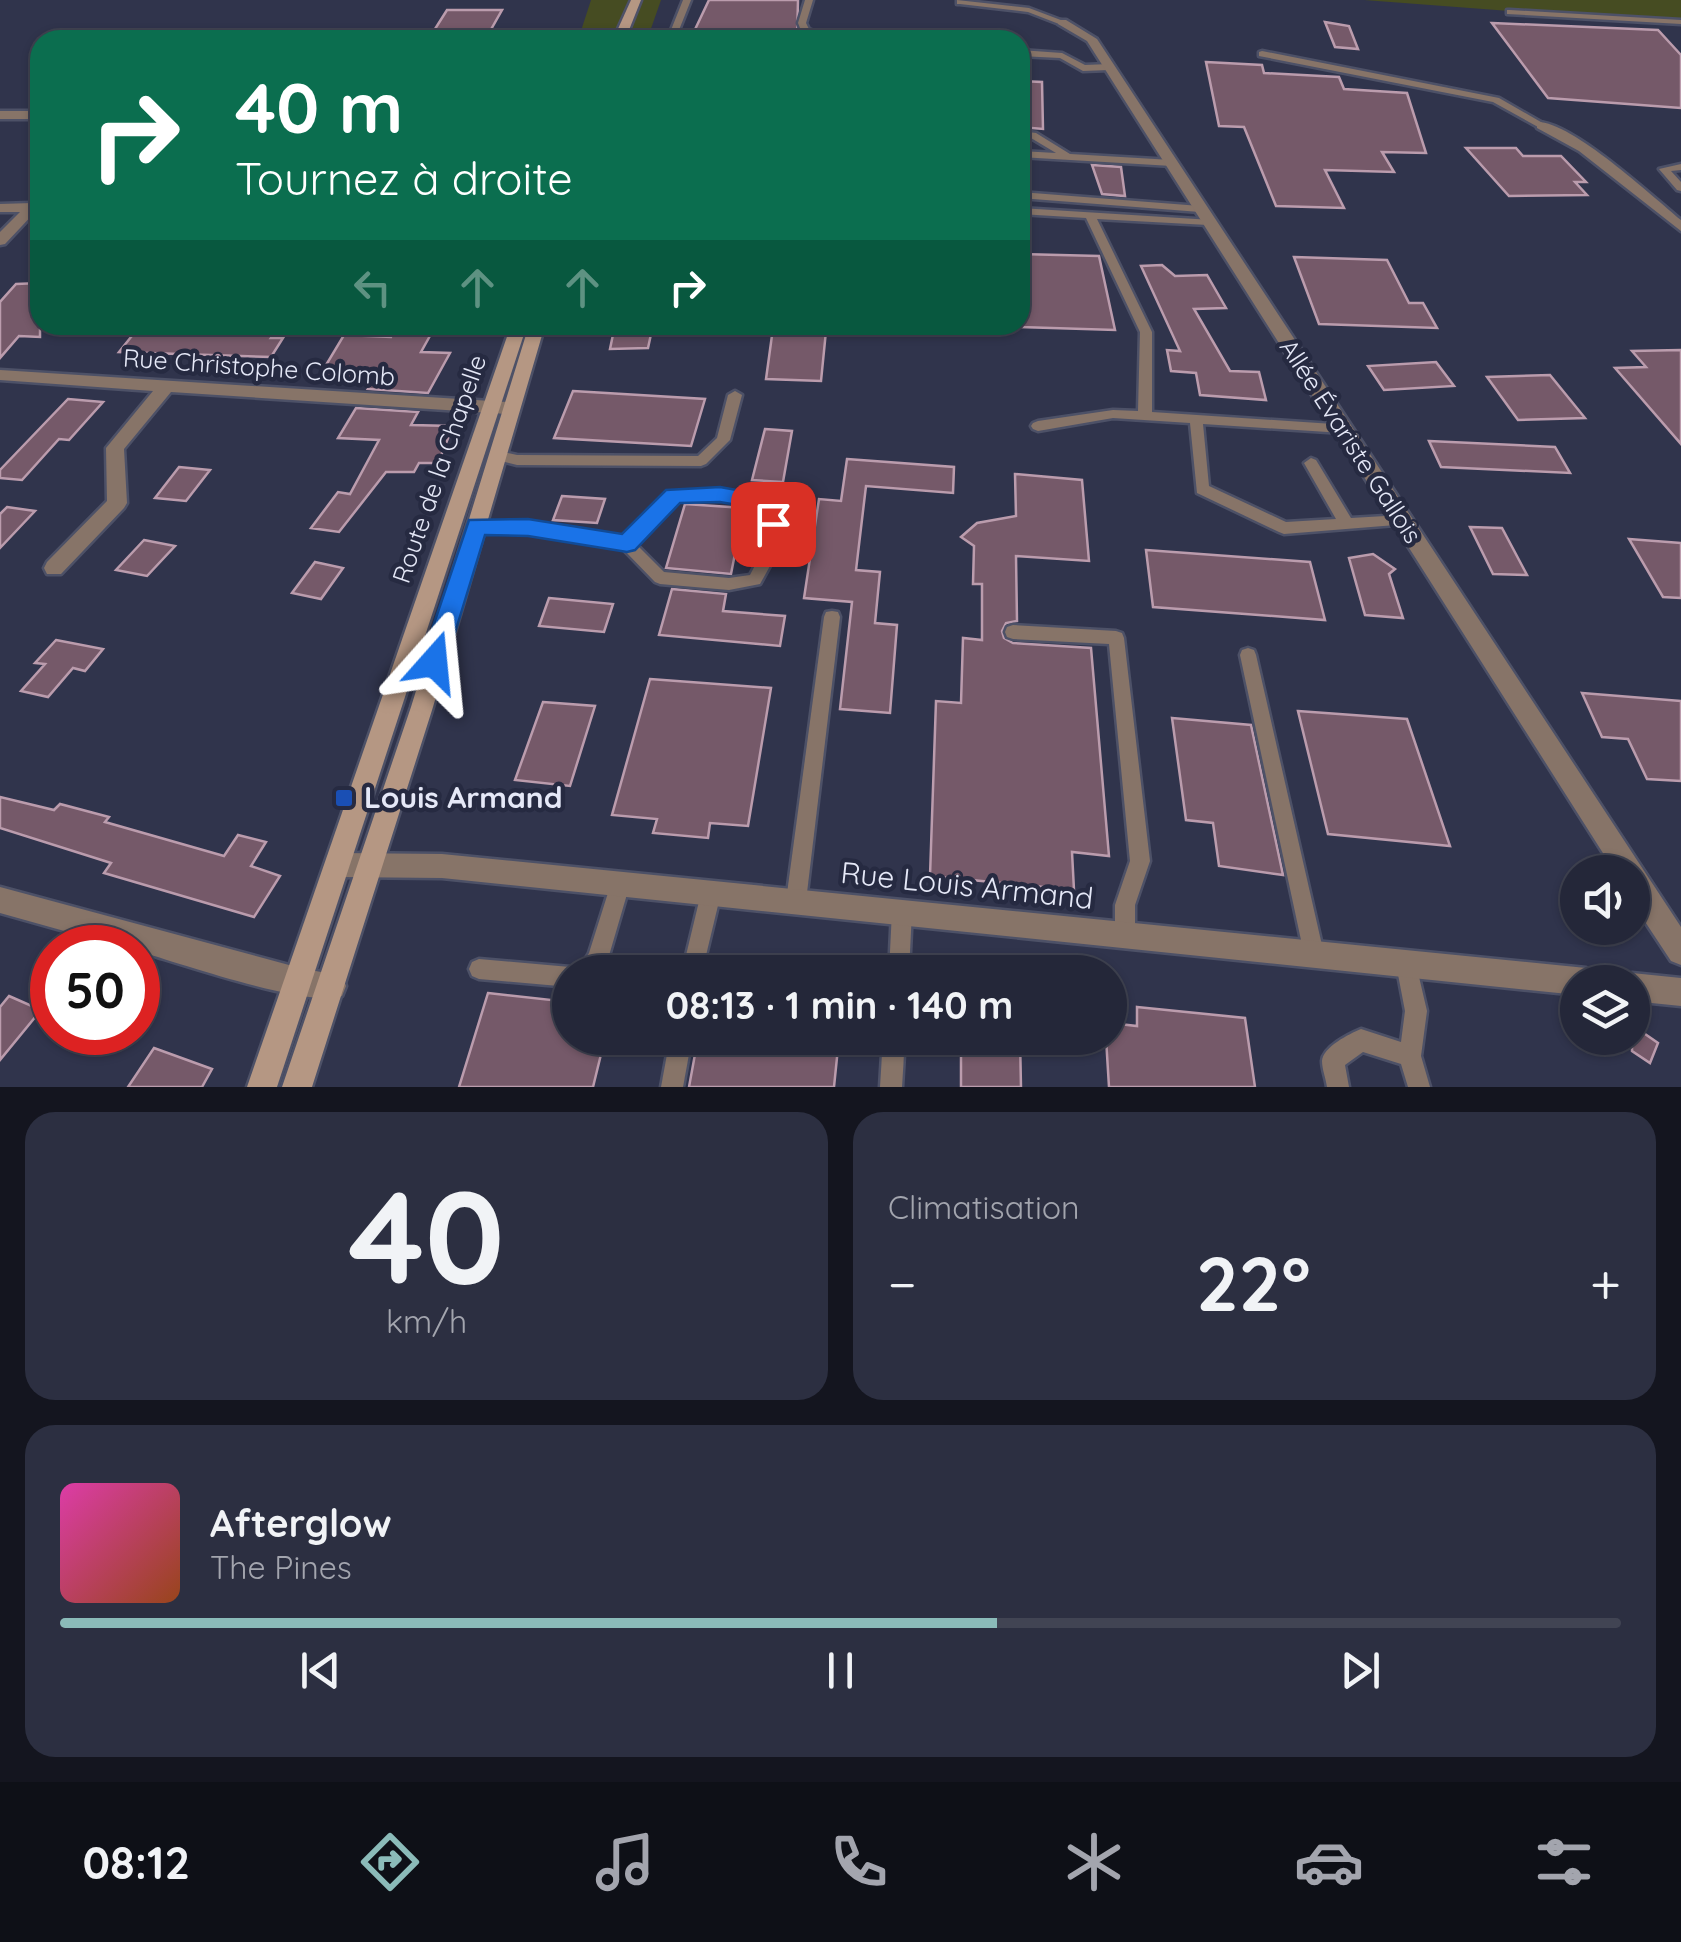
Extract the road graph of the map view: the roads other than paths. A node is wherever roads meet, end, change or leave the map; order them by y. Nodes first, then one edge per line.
1 (623, 0) edge
2 (636, 0) edge
3 (686, 0) edge
4 (809, 0) edge
5 (960, 2) dead end
6 (1046, 6) dead end
7 (1510, 12) dead end
8 (1062, 22) junction
9 (1681, 22) edge
10 (613, 30) edge
11 (623, 30) edge
12 (675, 30) edge
13 (805, 30) edge
14 (1030, 54) edge
15 (1262, 54) dead end
16 (1109, 67) junction
17 (0, 115) edge
18 (30, 115) edge
19 (1541, 125) joint
20 (1030, 135) edge
21 (1030, 155) edge
22 (1069, 158) junction
23 (1172, 163) junction
24 (1681, 167) edge
25 (1681, 188) edge
26 (1030, 197) edge
27 (30, 207) edge
28 (0, 208) edge
29 (30, 209) edge
30 (1030, 212) edge
31 (1674, 212) edge
32 (1090, 215) junction
33 (1204, 215) junction
34 (1681, 227) edge
35 (0, 241) edge
36 (517, 335) edge
37 (533, 335) edge
38 (0, 374) edge
39 (167, 385) junction
40 (736, 394) dead end
41 (503, 408) junction
42 (1145, 416) junction
43 (1196, 420) junction
44 (1038, 426) dead end
45 (1342, 428) junction
46 (498, 456) junction
47 (1311, 463) dead end
48 (1403, 520) junction
49 (1346, 524) junction
50 (477, 526) junction
51 (627, 544) junction
52 (54, 568) dead end
53 (832, 617) dead end
54 (1013, 632) dead end
55 (1248, 655) dead end
56 (407, 659) junction
57 (434, 662) junction
58 (1618, 855) edge
59 (340, 865) junction
60 (369, 868) junction
61 (620, 884) junction
62 (710, 893) junction
63 (0, 900) edge
64 (796, 901) junction
65 (1650, 904) edge
66 (902, 911) junction
67 (1125, 935) junction
68 (1681, 951) edge
69 (1314, 954) junction
70 (599, 955) edge
71 (696, 955) edge
72 (900, 955) edge
73 (1406, 964) junction
74 (479, 969) dead end
75 (552, 975) edge
76 (1560, 979) edge
77 (300, 982) junction
78 (332, 986) junction
79 (1650, 989) edge
80 (1681, 992) edge
81 (678, 1055) edge
82 (893, 1055) edge
83 (1410, 1056) junction
84 (262, 1087) edge
85 (297, 1087) edge
86 (672, 1087) edge
87 (891, 1087) edge
88 (1338, 1087) edge
89 (1419, 1087) edge

1 - 10 main road
2 - 11 main road
3 - 12 lane
4 - 13 lane
5 - 8 lane
6 - 8 lane
7 - 9 lane
8 - 16 street, Allée Évariste Gallois
14 - 16 lane
15 - 19 lane
16 - 23 street, Allée Évariste Gallois
17 - 18 street
19 - 31 street
20 - 22 lane
21 - 22 lane
22 - 23 lane
23 - 33 street, Allée Évariste Gallois
24 - 25 lane
26 - 33 lane
27 - 28 street
29 - 35 street
30 - 32 lane
31 - 34 street
32 - 33 lane
32 - 42 lane
33 - 45 street, Allée Évariste Gallois
36 - 41 main road, Route de la Chapelle
37 - 41 main road, Route de la Chapelle
38 - 39 street, Rue Christophe Colomb
39 - 41 street, Rue Christophe Colomb
39 - 52 street
40 - 46 lane
41 - 46 main road, Route de la Chapelle
41 - 56 main road, Route de la Chapelle
42 - 43 lane
42 - 44 lane
43 - 45 lane
43 - 49 lane
45 - 48 street, Allée Évariste Gallois
46 - 50 main road, Route de la Chapelle
47 - 49 lane
48 - 49 lane
48 - 58 street, Allée Évariste Gallois
50 - 51 lane
50 - 57 main road, Route de la Chapelle
51 - 51 lane
53 - 64 lane
54 - 67 lane
55 - 69 lane
56 - 57 lane
56 - 59 main road, Route de la Chapelle
57 - 60 main road, Route de la Chapelle
59 - 60 street, Rue Louis Armand
59 - 77 main road, Route de la Chapelle
60 - 61 street, Rue Louis Armand
60 - 78 main road, Route de la Chapelle
61 - 62 street, Rue Louis Armand
61 - 70 lane
62 - 64 street, Rue Louis Armand
62 - 71 lane
63 - 77 street
64 - 66 street, Rue Louis Armand
65 - 68 street, Allée Évariste Gallois
66 - 67 street, Rue Louis Armand
66 - 72 lane
67 - 69 street, Rue Louis Armand
69 - 73 street, Rue Louis Armand
73 - 76 street, Rue Louis Armand
73 - 83 lane
74 - 75 lane
77 - 78 street
77 - 84 main road, Route de la Chapelle
78 - 85 main road, Route de la Chapelle
79 - 80 street
81 - 86 lane
82 - 87 lane
83 - 88 lane
83 - 89 lane

